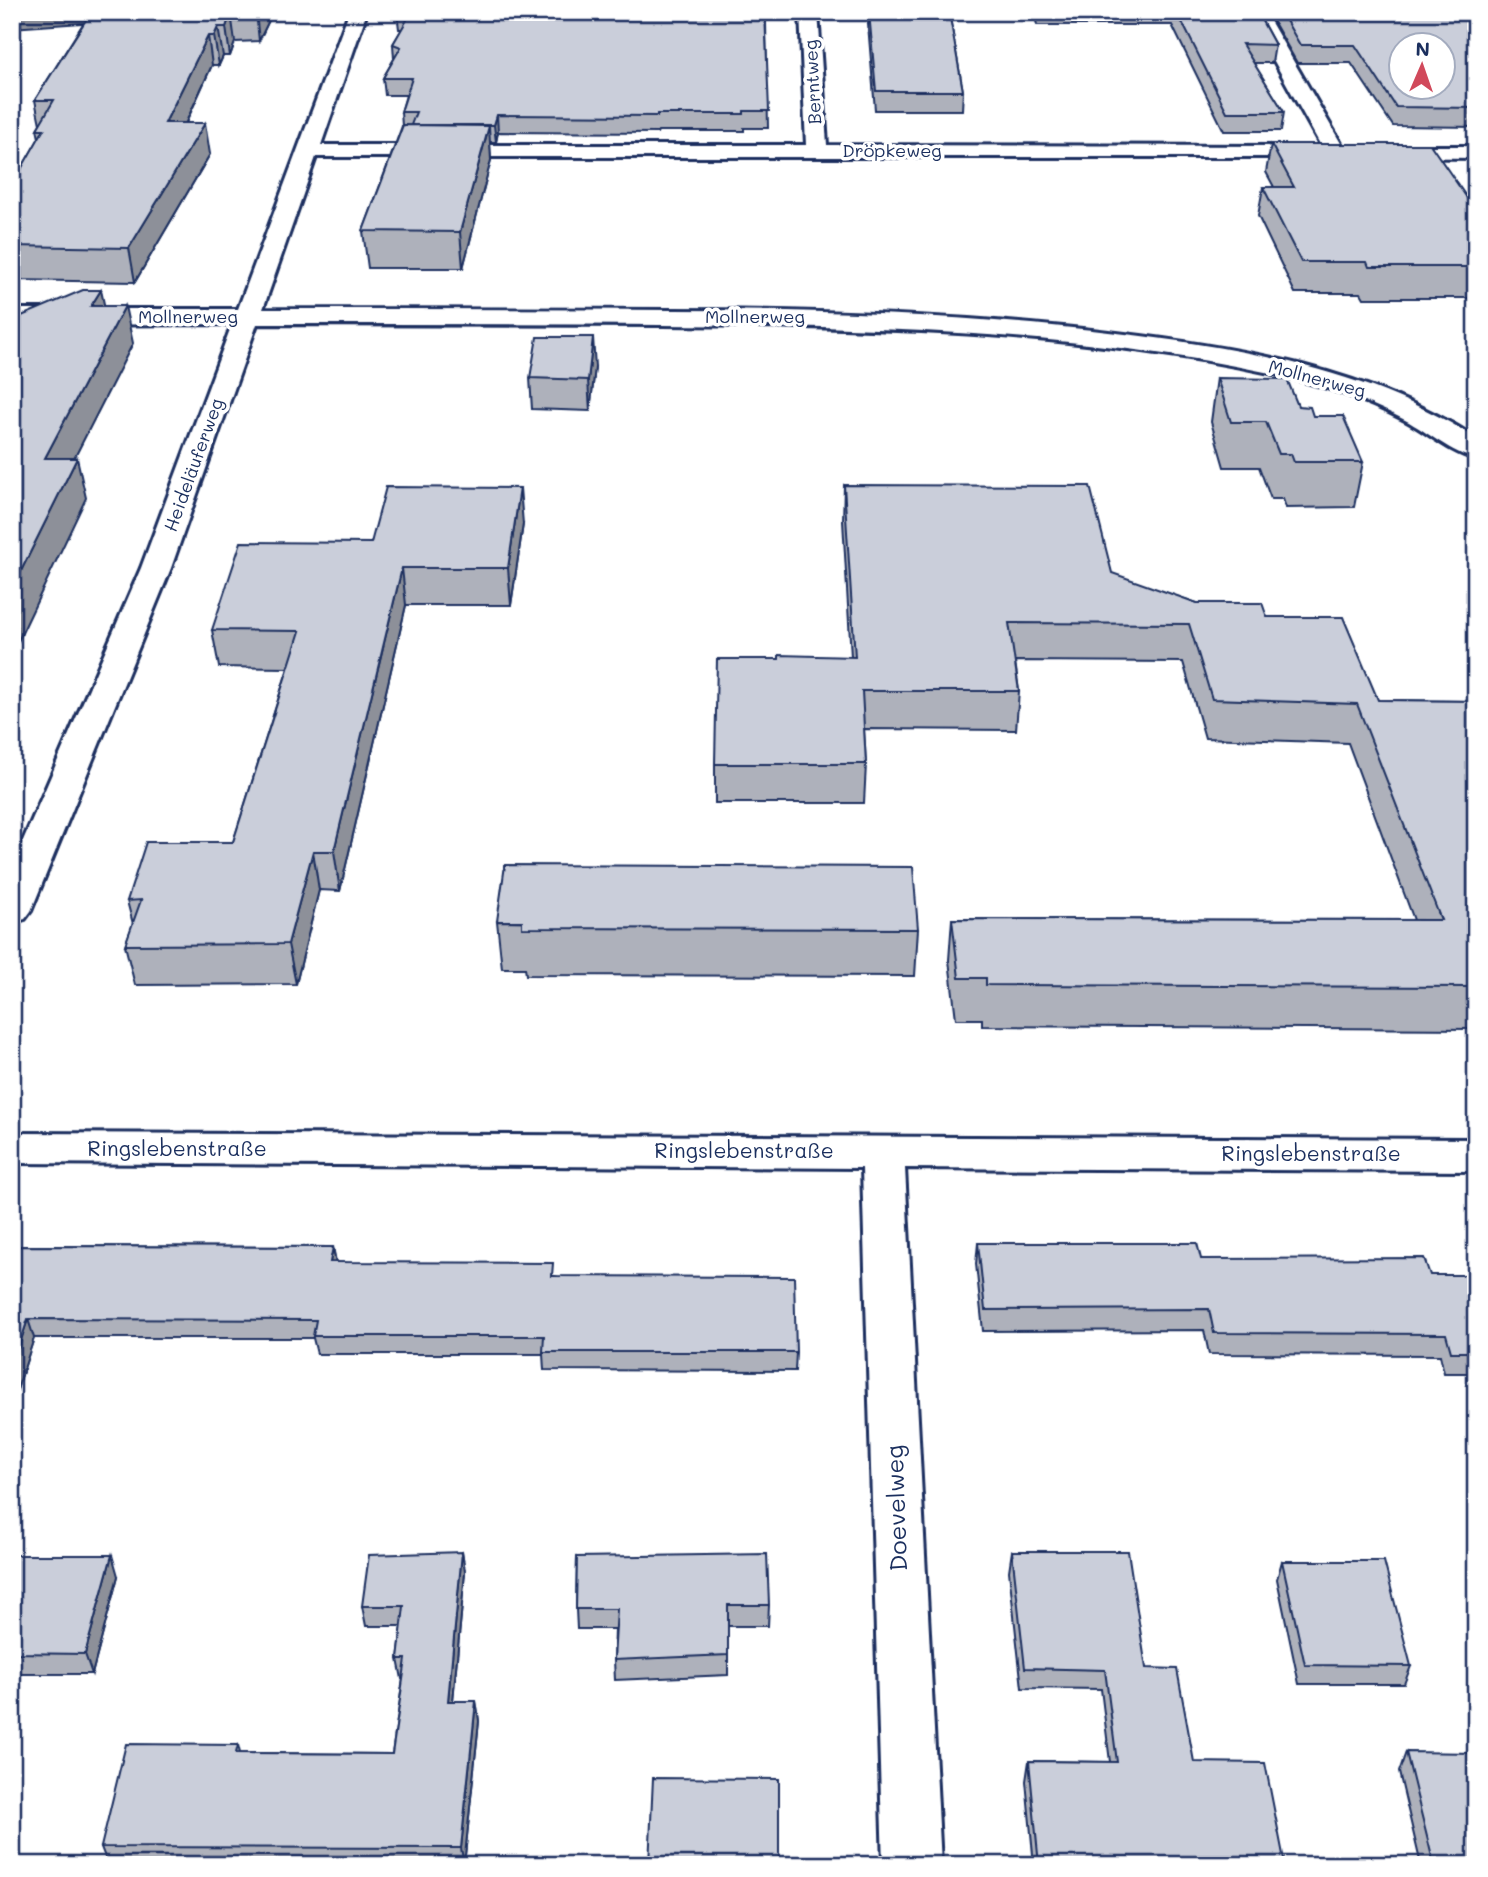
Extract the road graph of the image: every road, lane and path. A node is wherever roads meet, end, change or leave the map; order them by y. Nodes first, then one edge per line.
1 (358, 12) edge
2 (809, 12) edge
3 (1256, 12) edge
4 (309, 150) junction
5 (817, 151) junction
6 (1335, 152) junction
7 (1476, 152) edge
8 (12, 317) edge
9 (248, 317) junction
10 (1476, 451) edge
11 (12, 911) edge
12 (12, 1148) edge
13 (883, 1152) junction
14 (1476, 1156) edge
15 (912, 1865) edge

1 - 4 street, Heideläuferweg
2 - 5 street, Berntweg
3 - 6 street
4 - 5 street, Dröpkeweg
4 - 9 street, Heideläuferweg
5 - 6 street, Dröpkeweg
6 - 7 street, Dröpkeweg
8 - 9 street, Mollnerweg
9 - 10 street, Mollnerweg
9 - 11 street, Heideläuferweg
12 - 13 street, Ringslebenstraße
13 - 14 street, Ringslebenstraße
13 - 15 street, Doevelweg

